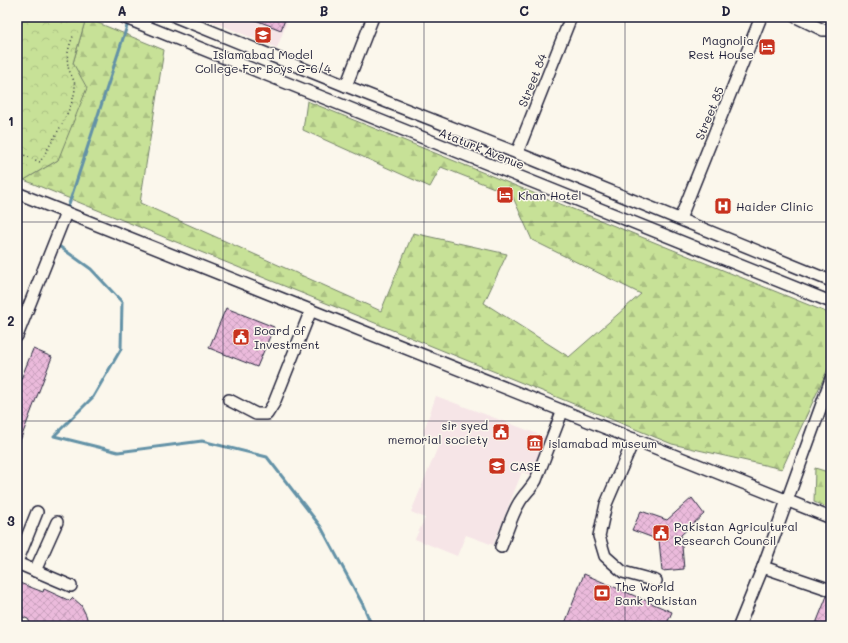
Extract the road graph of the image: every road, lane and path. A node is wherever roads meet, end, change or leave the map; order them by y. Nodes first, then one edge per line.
1 (123, 17) edge
2 (176, 17) edge
3 (373, 17) edge
4 (571, 17) edge
5 (761, 17) edge
6 (796, 17) edge
7 (831, 30) edge
8 (74, 34) dead end
9 (306, 69) junction
10 (346, 86) junction
11 (300, 88) junction
12 (17, 152) edge
13 (517, 153) junction
14 (17, 193) edge
15 (66, 213) junction
16 (680, 219) junction
17 (831, 281) edge
18 (831, 302) edge
19 (311, 310) junction
20 (17, 336) edge
21 (831, 379) edge
22 (229, 400) dead end
23 (562, 412) junction
24 (634, 439) junction
25 (787, 500) junction
26 (37, 512) dead end
27 (831, 518) edge
28 (57, 522) dead end
29 (501, 546) dead end
30 (17, 563) edge
31 (763, 567) junction
32 (35, 571) junction
33 (656, 581) dead end
34 (71, 586) dead end
35 (831, 590) edge
36 (739, 626) edge

1 - 11 street, Ataturk Avenue
2 - 9 street, Ataturk Avenue
3 - 10 street
4 - 13 street, Street 84
5 - 16 street, Street 85
6 - 7 street
8 - 12 path
9 - 10 street, Ataturk Avenue
9 - 11 street
10 - 13 street, Ataturk Avenue
11 - 18 street, Ataturk Avenue
13 - 16 street, Ataturk Avenue
14 - 15 street
15 - 19 street
15 - 20 street
16 - 17 street, Ataturk Avenue
19 - 22 street
19 - 23 street
21 - 25 street
23 - 24 street
23 - 29 street
24 - 25 street
24 - 33 street
25 - 27 street
25 - 31 street
26 - 30 street
28 - 32 street
30 - 32 street
31 - 35 street
31 - 36 street
32 - 34 street

